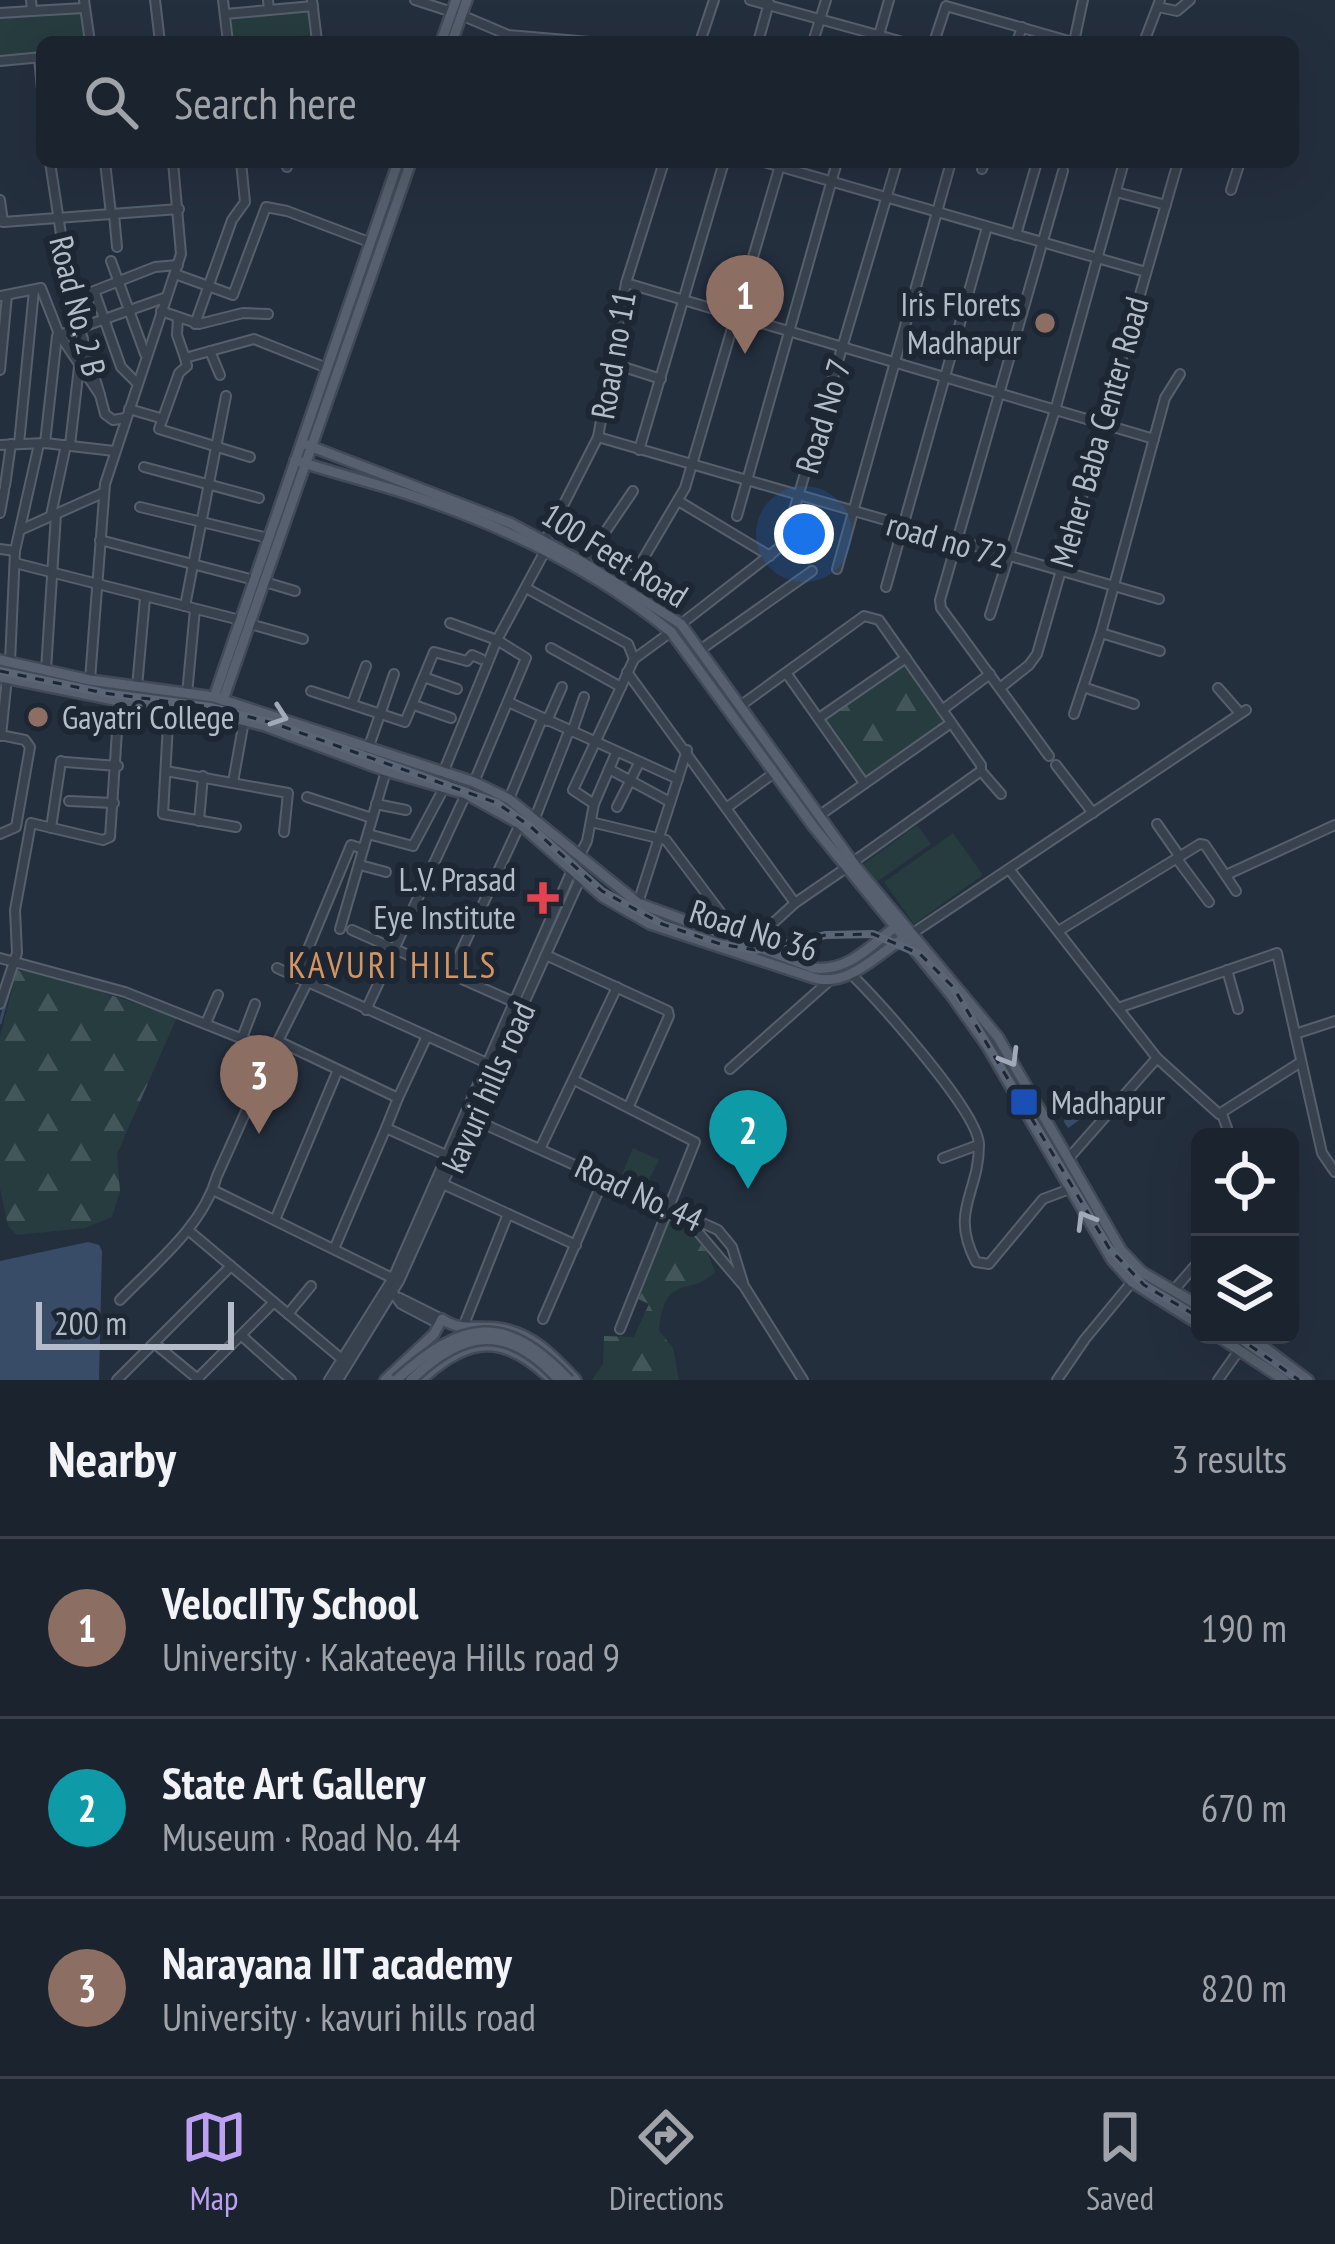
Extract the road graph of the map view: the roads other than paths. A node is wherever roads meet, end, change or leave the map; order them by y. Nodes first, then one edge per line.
1 (154, 0) edge
2 (223, 0) edge
3 (415, 0) edge
4 (456, 0) edge
5 (467, 0) edge
6 (714, 0) edge
7 (750, 0) edge
8 (826, 0) edge
9 (889, 0) edge
10 (1083, 0) edge
11 (1190, 0) edge
12 (313, 3) edge
13 (769, 3) edge
14 (946, 3) edge
15 (1159, 3) edge
16 (84, 4) edge
17 (32, 5) edge
18 (268, 5) edge
19 (0, 13) edge
20 (224, 14) junction
21 (456, 14) junction
22 (820, 18) junction
23 (1022, 26) junction
24 (89, 36) edge
25 (159, 36) edge
26 (227, 36) edge
27 (316, 36) edge
28 (444, 36) edge
29 (453, 36) edge
30 (520, 36) edge
31 (702, 36) edge
32 (760, 36) edge
33 (815, 36) edge
34 (871, 36) edge
35 (874, 36) edge
36 (936, 36) edge
37 (1019, 36) edge
38 (1054, 36) edge
39 (1074, 36) edge
40 (1146, 36) edge
41 (36, 57) edge
42 (0, 61) edge
43 (51, 168) edge
44 (106, 168) edge
45 (174, 168) edge
46 (242, 168) edge
47 (396, 168) edge
48 (409, 168) edge
49 (662, 168) edge
50 (722, 168) edge
51 (779, 168) edge
52 (792, 168) edge
53 (836, 168) edge
54 (895, 168) edge
55 (949, 168) edge
56 (1035, 168) edge
57 (1122, 168) edge
58 (1176, 168) edge
59 (1238, 168) edge
60 (1063, 171) dead end
61 (832, 182) junction
62 (1231, 190) dead end
63 (1116, 192) junction
64 (886, 198) junction
65 (0, 200) edge
66 (1166, 205) junction
67 (179, 209) junction
68 (937, 212) junction
69 (112, 214) junction
70 (57, 217) junction
71 (987, 227) junction
72 (1016, 235) junction
73 (369, 242) junction
74 (1043, 243) junction
75 (117, 247) dead end
76 (1097, 259) junction
77 (111, 261) dead end
78 (177, 270) junction
79 (1145, 272) junction
80 (626, 283) junction
81 (118, 284) junction
82 (208, 287) junction
83 (34, 290) junction
84 (95, 293) junction
85 (4, 295) edge
86 (232, 296) junction
87 (166, 298) junction
88 (682, 299) junction
89 (71, 300) junction
90 (128, 311) junction
91 (161, 311) junction
92 (268, 314) dead end
93 (228, 316) junction
94 (736, 316) junction
95 (178, 317) junction
96 (103, 319) junction
97 (195, 324) junction
98 (81, 327) junction
99 (791, 332) junction
100 (59, 334) junction
101 (843, 347) junction
102 (209, 351) junction
103 (146, 355) junction
104 (185, 358) junction
105 (894, 362) junction
106 (611, 363) junction
107 (80, 366) junction
108 (327, 368) junction
109 (0, 370) edge
110 (1180, 374) dead end
111 (220, 375) dead end
112 (946, 377) junction
113 (661, 380) junction
114 (137, 382) junction
115 (999, 393) junction
116 (100, 395) junction
117 (226, 396) dead end
118 (1056, 407) junction
119 (127, 413) junction
120 (160, 418) junction
121 (1103, 422) junction
122 (598, 436) junction
123 (1154, 439) junction
124 (42, 443) junction
125 (10, 444) edge
126 (307, 444) junction
127 (68, 445) junction
128 (213, 448) junction
129 (639, 449) junction
130 (114, 451) junction
131 (250, 457) dead end
132 (301, 462) junction
133 (694, 465) junction
134 (144, 467) dead end
135 (746, 481) junction
136 (208, 485) junction
137 (633, 491) dead end
138 (104, 492) junction
139 (798, 497) junction
140 (259, 498) dead end
141 (680, 502) junction
142 (140, 507) dead end
143 (0, 512) edge
144 (850, 512) junction
145 (53, 515) junction
146 (737, 516) dead end
147 (200, 523) junction
148 (904, 528) junction
149 (20, 530) junction
150 (268, 538) junction
151 (100, 540) junction
152 (956, 542) junction
153 (545, 546) junction
154 (0, 548) edge
155 (15, 551) junction
156 (770, 556) junction
157 (1009, 557) junction
158 (15, 562) junction
159 (584, 563) junction
160 (193, 564) junction
161 (837, 569) dead end
162 (50, 571) junction
163 (812, 571) dead end
164 (1059, 571) junction
165 (259, 581) junction
166 (97, 586) junction
167 (886, 586) dead end
168 (1112, 586) junction
169 (526, 588) junction
170 (626, 588) junction
171 (295, 591) dead end
172 (145, 598) junction
173 (1159, 599) dead end
174 (190, 608) junction
175 (990, 615) dead end
176 (245, 622) junction
177 (450, 623) dead end
178 (681, 624) junction
179 (671, 632) junction
180 (1101, 634) junction
181 (303, 639) dead end
182 (497, 640) junction
183 (551, 648) dead end
184 (700, 650) junction
185 (1160, 651) dead end
186 (481, 658) dead end
187 (634, 658) junction
188 (906, 658) junction
189 (5, 661) edge
190 (366, 666) dead end
191 (46, 670) junction
192 (627, 672) junction
193 (394, 674) dead end
194 (787, 674) junction
195 (990, 674) junction
196 (3, 677) edge
197 (424, 677) junction
198 (90, 680) junction
199 (562, 687) dead end
200 (621, 687) junction
201 (1083, 687) junction
202 (137, 688) junction
203 (1000, 688) junction
204 (1217, 688) dead end
205 (457, 689) dead end
206 (311, 691) dead end
207 (187, 694) junction
208 (725, 694) junction
209 (584, 697) dead end
210 (219, 699) junction
211 (119, 701) junction
212 (508, 702) junction
213 (352, 704) junction
214 (1134, 704) dead end
215 (1, 705) edge
216 (414, 705) junction
217 (169, 706) junction
218 (740, 706) junction
219 (942, 710) junction
220 (380, 714) junction
221 (1074, 714) dead end
222 (451, 718) dead end
223 (818, 718) junction
224 (544, 720) junction
225 (244, 721) junction
226 (951, 723) junction
227 (570, 731) junction
228 (0, 735) edge
229 (592, 742) junction
230 (368, 750) junction
231 (687, 750) junction
232 (616, 753) junction
233 (1048, 756) dead end
234 (639, 763) junction
235 (1056, 765) dead end
236 (118, 766) junction
237 (609, 769) junction
238 (166, 771) junction
239 (386, 771) junction
240 (981, 771) junction
241 (443, 772) junction
242 (775, 773) junction
243 (203, 776) junction
244 (678, 778) junction
245 (630, 781) junction
246 (233, 782) junction
247 (474, 782) junction
248 (864, 783) junction
249 (445, 787) junction
250 (466, 794) junction
251 (1000, 794) dead end
252 (307, 797) dead end
253 (509, 799) junction
254 (69, 801) dead end
255 (670, 802) junction
256 (114, 803) junction
257 (376, 803) junction
258 (594, 804) junction
259 (729, 806) junction
260 (617, 807) dead end
261 (406, 810) dead end
262 (1093, 813) junction
263 (820, 815) junction
264 (372, 818) junction
265 (535, 818) junction
266 (199, 821) junction
267 (591, 822) junction
268 (520, 824) junction
269 (1157, 824) dead end
270 (236, 826) dead end
271 (1335, 826) edge
272 (51, 827) junction
273 (284, 832) dead end
274 (0, 834) edge
275 (368, 834) junction
276 (659, 837) junction
277 (363, 848) junction
278 (579, 856) junction
279 (1179, 858) junction
280 (850, 865) junction
281 (360, 866) junction
282 (1009, 869) junction
283 (386, 872) dead end
284 (576, 874) junction
285 (1226, 875) junction
286 (1236, 891) dead end
287 (566, 896) junction
288 (1209, 902) dead end
289 (638, 903) junction
290 (795, 903) junction
291 (673, 918) junction
292 (898, 925) junction
293 (340, 928) dead end
294 (352, 930) dead end
295 (1060, 930) junction
296 (667, 931) junction
297 (908, 936) junction
298 (746, 944) junction
299 (393, 951) junction
300 (546, 955) junction
301 (0, 958) edge
302 (14, 962) junction
303 (277, 968) dead end
304 (1227, 970) junction
305 (452, 973) junction
306 (852, 974) junction
307 (296, 978) junction
308 (829, 982) junction
309 (307, 983) junction
310 (617, 987) junction
311 (218, 995) dead end
312 (516, 1003) junction
313 (0, 1004) edge
314 (255, 1004) dead end
315 (1121, 1007) junction
316 (1221, 1008) dead end
317 (366, 1010) junction
318 (1335, 1021) edge
319 (206, 1023) junction
320 (1295, 1034) junction
321 (427, 1036) junction
322 (242, 1038) junction
323 (278, 1041) junction
324 (272, 1052) junction
325 (1157, 1058) junction
326 (1301, 1062) junction
327 (489, 1064) junction
328 (730, 1069) dead end
329 (337, 1072) junction
330 (574, 1080) junction
331 (398, 1098) junction
332 (629, 1106) junction
333 (1222, 1114) junction
334 (470, 1117) junction
335 (386, 1128) junction
336 (1227, 1128) edge
337 (980, 1144) junction
338 (541, 1147) junction
339 (448, 1156) junction
340 (943, 1158) dead end
341 (1068, 1160) junction
342 (1335, 1172) edge
343 (605, 1176) junction
344 (445, 1185) junction
345 (1067, 1190) junction
346 (215, 1191) junction
347 (676, 1209) junction
348 (508, 1214) junction
349 (274, 1220) junction
350 (188, 1230) junction
351 (576, 1245) junction
352 (334, 1249) junction
353 (231, 1266) junction
354 (1191, 1270) edge
355 (396, 1279) junction
356 (1132, 1282) junction
357 (311, 1286) dead end
358 (744, 1286) junction
359 (1173, 1291) junction
360 (393, 1294) junction
361 (1185, 1298) junction
362 (120, 1300) dead end
363 (1191, 1301) edge
364 (274, 1302) junction
365 (1175, 1311) junction
366 (288, 1314) junction
367 (543, 1319) dead end
368 (1191, 1320) edge
369 (441, 1322) junction
370 (463, 1328) junction
371 (620, 1329) dead end
372 (242, 1336) junction
373 (154, 1343) junction
374 (1231, 1344) edge
375 (1259, 1344) edge
376 (476, 1346) junction
377 (1240, 1349) junction
378 (346, 1362) junction
379 (117, 1380) edge
380 (198, 1380) edge
381 (291, 1380) edge
382 (333, 1380) edge
383 (385, 1380) edge
384 (396, 1380) edge
385 (410, 1380) edge
386 (421, 1380) edge
387 (555, 1380) edge
388 (573, 1380) edge
389 (803, 1380) edge
390 (1057, 1380) edge
391 (1218, 1380) edge
392 (1284, 1380) edge
393 (1308, 1380) edge

1 - 25 street
2 - 20 street
3 - 21 street
4 - 21 main road
5 - 21 main road
6 - 31 street
7 - 13 street
8 - 22 street
9 - 35 street
10 - 39 street
11 - 15 street
12 - 18 street
12 - 27 street
13 - 22 street
13 - 32 street
14 - 23 street
14 - 36 street
15 - 40 street
16 - 17 street
16 - 24 street
17 - 19 street
18 - 20 street
20 - 26 street
21 - 28 main road
21 - 29 main road
21 - 30 street
22 - 33 street
22 - 34 street
23 - 37 street
23 - 38 street
41 - 42 street
43 - 70 street, Road No. 2 B
44 - 69 street
45 - 67 street
46 - 82 street
47 - 73 main road
48 - 126 main road
49 - 80 street, Road no 11
50 - 88 street
51 - 94 street
52 - 61 street
53 - 61 street
54 - 64 street, Road No 7
55 - 68 street
56 - 72 street
57 - 63 street
58 - 66 street, Meher Baba Center Road
59 - 62 street
60 - 74 street
61 - 64 street
61 - 99 street
63 - 66 street
63 - 76 street
64 - 68 street
64 - 101 street, Road No 7
65 - 70 street
66 - 79 street, Meher Baba Center Road
67 - 69 street
67 - 78 street
68 - 71 street
68 - 105 street
69 - 70 street
69 - 75 street
70 - 89 street, Road No. 2 B
71 - 72 street
71 - 112 street
72 - 74 street
73 - 86 street
73 - 108 main road
74 - 76 street
74 - 115 street
76 - 79 street
76 - 118 street
77 - 81 street
78 - 81 street
78 - 82 street
78 - 87 street
79 - 121 street, Meher Baba Center Road
80 - 88 street
80 - 106 street, Road no 11
81 - 84 street
81 - 90 street
82 - 86 street
82 - 97 street
83 - 85 street
83 - 100 street
83 - 125 street
84 - 89 street
84 - 96 street
85 - 109 street
86 - 93 street
87 - 90 street
87 - 91 street
88 - 94 street
88 - 113 street
89 - 98 street, Road No. 2 B
90 - 96 street
90 - 103 street
91 - 95 street
91 - 103 street
92 - 93 street
93 - 97 street
94 - 99 street
94 - 133 street
95 - 97 street
95 - 104 street
96 - 98 street
96 - 114 street
98 - 100 street
98 - 116 street, Road No. 2 B
99 - 101 street
99 - 135 street
100 - 107 street
100 - 124 street
101 - 105 street
101 - 139 street, Road No 7
102 - 104 street
102 - 108 street
102 - 111 street
103 - 114 street
104 - 120 street
105 - 112 street
105 - 144 street
106 - 113 street
106 - 122 street, Road no 11
107 - 116 street
107 - 127 street
108 - 126 main road
110 - 123 street
112 - 115 street
112 - 148 street
113 - 129 street
114 - 119 street
115 - 118 street
115 - 152 street
116 - 119 street
117 - 128 street
118 - 121 street
118 - 157 street
119 - 120 street
119 - 130 street
120 - 128 street
121 - 123 street
121 - 164 street, Meher Baba Center Road
122 - 129 street, road no 72
122 - 153 street, Road no 11
123 - 168 street
124 - 125 street
124 - 127 street
124 - 149 street
125 - 143 street
126 - 132 main road
126 - 153 main road, 100 Feet Road
127 - 130 street
127 - 145 street
128 - 131 street
128 - 136 street
129 - 133 street, road no 72
130 - 138 street
132 - 150 main road
132 - 153 main road, 100 Feet Road
132 - 165 main road
133 - 135 street, road no 72
133 - 141 street
134 - 136 street
135 - 139 street, road no 72
135 - 146 street
136 - 140 street
136 - 147 street
137 - 159 street
138 - 145 street
138 - 151 street
139 - 144 street, road no 72
139 - 156 street, Road No 7
141 - 156 street
141 - 170 street
142 - 147 street
144 - 148 street, road no 72
144 - 161 street
145 - 149 street
145 - 162 street
147 - 150 street
147 - 160 street
148 - 152 street, road no 72
148 - 167 street
149 - 155 street
150 - 165 main road
151 - 160 street
151 - 166 street
152 - 157 street, road no 72
152 - 195 street
153 - 159 main road, 100 Feet Road
153 - 169 street, Road no 11
153 - 179 main road, 100 Feet Road
154 - 155 street
155 - 158 street
156 - 178 street, Road No 7
157 - 164 street, road no 72
157 - 175 street
158 - 162 street
158 - 189 street
159 - 170 main road, 100 Feet Road
160 - 165 street
160 - 174 street
162 - 166 street
162 - 191 street
163 - 184 street
164 - 168 street, road no 72
164 - 203 street, Meher Baba Center Road
165 - 171 street
165 - 176 main road
166 - 172 street
166 - 198 street
168 - 173 street, road no 72
168 - 180 street
169 - 182 street, Road no 11
169 - 187 street
170 - 178 main road, 100 Feet Road
172 - 174 street
172 - 202 street
174 - 176 street
174 - 207 street
176 - 181 street
176 - 210 main road
177 - 182 street
178 - 184 main road, 100 Feet Road
179 - 187 street
179 - 208 main road, 100 Feet Road
180 - 185 street
180 - 201 street
182 - 212 street
182 - 241 street, Road no 11
183 - 200 street
184 - 208 main road, 100 Feet Road
186 - 197 street
187 - 192 street
188 - 194 street
188 - 219 street
188 - 223 street
189 - 191 main road, Road No 36
190 - 213 street
191 - 198 main road, Road No 36
192 - 200 street
192 - 231 street
193 - 220 street
194 - 218 street
194 - 223 street
195 - 203 street
195 - 219 street
196 - 211 main road, Road No 36
196 - 215 street
197 - 205 street
197 - 216 street
198 - 202 main road, Road No 36
199 - 224 street
200 - 229 street
201 - 214 street
201 - 221 street
202 - 207 main road, Road No 36
203 - 233 street
204 - 262 street
206 - 213 street
207 - 210 main road, Road No 36
208 - 218 main road, 100 Feet Road
208 - 242 main road, 100 Feet Road
209 - 227 street
210 -> 230 main road, Road No 36
211 - 217 main road, Road No 36
211 - 236 street
212 - 224 street
212 - 247 street
213 - 220 street
215 - 228 street
216 - 220 street
216 - 222 street
217 - 225 main road, Road No 36
217 - 238 street
218 - 263 main road, 100 Feet Road
219 - 226 street
220 - 230 street
223 - 248 street
224 - 227 street
224 - 253 street
225 - 239 main road, Road No 36
225 - 246 street
226 - 240 street
226 - 248 street
227 - 229 street
227 - 265 street
228 - 274 street
229 - 232 street
229 - 258 street
230 - 241 main road, Road No 36
231 - 244 street
231 - 259 street
232 - 234 street
232 - 237 street
234 - 244 street
234 - 245 street
235 - 262 street
236 - 256 street
236 - 272 street
237 - 245 street
237 - 258 street
238 - 243 street
238 - 266 street
239 - 249 main road, Road No 36
239 - 257 street
240 - 251 street
240 - 280 street
241 - 247 main road, Road No 36
242 - 259 street
242 - 280 main road, 100 Feet Road
243 - 246 street
243 - 266 street
244 - 255 street
245 - 255 street
245 - 260 street
246 - 273 street
247 - 253 main road, Road No 36
248 - 263 street
249 - 250 main road, Road No 36
249 - 275 street
250 - 268 main road, Road No 36
250 - 299 street
252 - 264 street
253 - 265 main road, Road No 36
254 - 256 street
255 - 276 street
256 - 272 street
257 - 261 street
257 - 264 street
258 - 267 street
259 - 290 street
262 - 282 street
263 - 280 main road, 100 Feet Road
264 - 275 street
265 - 278 main road, Road No 36
266 - 270 street
267 - 276 street
267 - 278 street
268 - 284 main road, Road No 36
268 - 305 street
269 - 279 street
271 - 285 street
272 - 302 street
275 - 277 street
276 - 289 street
276 - 298 street
277 - 281 street
277 - 307 street
278 - 289 main road, Road No 36
279 - 285 street
279 - 288 street
279 - 295 street
280 - 290 street
280 - 292 main road, 100 Feet Road
281 - 283 street
281 - 293 street
282 - 295 street
282 - 297 street
284 - 287 street, kavuri hills road
284 - 296 main road, Road No 36
285 - 286 street
287 - 300 street, kavuri hills road
287 - 312 street, kavuri hills road
289 - 291 main road, Road No 36
290 - 298 street
291 - 296 main road
291 - 298 main road, Road No 36
292 - 297 main road, 100 Feet Road
292 - 298 main road, Road No 36
294 - 299 street
295 - 315 street
296 - 308 main road, Road No 36
297 - 306 main road, Road No 36
297 -> 341 main road
297 - 345 main road
299 - 305 street
299 - 317 street
300 - 310 street
300 - 334 street, kavuri hills road
301 - 302 street
302 - 313 street
302 - 319 street
303 - 307 street, kavuri hills road
304 - 315 street
304 - 316 street
304 - 320 street
305 - 312 street
306 - 308 main road, Road No 36
306 - 337 street
307 - 309 street, kavuri hills road
308 - 328 street
309 - 317 street, kavuri hills road
309 - 323 street
310 - 330 street
310 - 332 street
311 - 319 street
312 - 327 street, kavuri hills road
314 - 322 street
315 - 325 street
317 - 321 street, kavuri hills road
318 - 320 street
319 - 322 street
320 - 326 street
321 - 327 street, kavuri hills road
321 - 331 street
322 - 324 street
323 - 324 street
323 - 329 street
324 - 346 street
325 - 333 street
325 - 341 street
326 - 333 street
326 - 342 street
327 - 334 street, kavuri hills road
329 - 331 street
329 - 349 street
330 - 332 street
330 - 338 street
331 - 335 street
332 - 347 street
333 - 336 street
334 - 338 street, Road No. 44
334 - 339 street, kavuri hills road
334 - 344 street, kavuri hills road
335 - 339 street, kavuri hills road
335 - 352 street
337 - 340 street
337 - 345 street
338 - 343 street, Road No. 44
339 - 355 street, kavuri hills road
341 - 359 main road
343 - 347 street, Road No. 44
343 - 351 street
344 - 348 street
344 - 355 street, kavuri hills road
356 -> 345 main road
346 - 349 street
346 - 350 street
347 - 358 street
347 - 358 street, Road No. 44
347 - 371 street
348 - 351 street
348 - 370 street
349 - 352 street
350 - 353 street
350 - 362 street
351 - 367 street
352 - 355 street
353 - 364 street
353 - 373 street
354 - 359 street
355 - 360 street, kavuri hills road
356 - 365 main road
356 - 390 street
357 - 366 street
358 - 389 street, Road No. 44
359 - 361 main road
360 - 369 street
360 - 378 street, kavuri hills road
361 - 363 main road
361 - 365 main road
364 - 366 street
364 - 372 street
365 - 368 main road
366 - 378 street
369 - 370 main road
369 - 376 main road
369 - 383 main road
370 - 388 main road
372 - 380 street
372 - 381 street
373 - 379 street
373 - 380 street
374 - 377 main road
375 - 393 main road
376 - 386 main road
376 - 387 main road
377 - 391 street
377 - 392 main road
378 - 382 street, kavuri hills road
384 - 388 main road, bridge
385 - 387 main road, bridge

